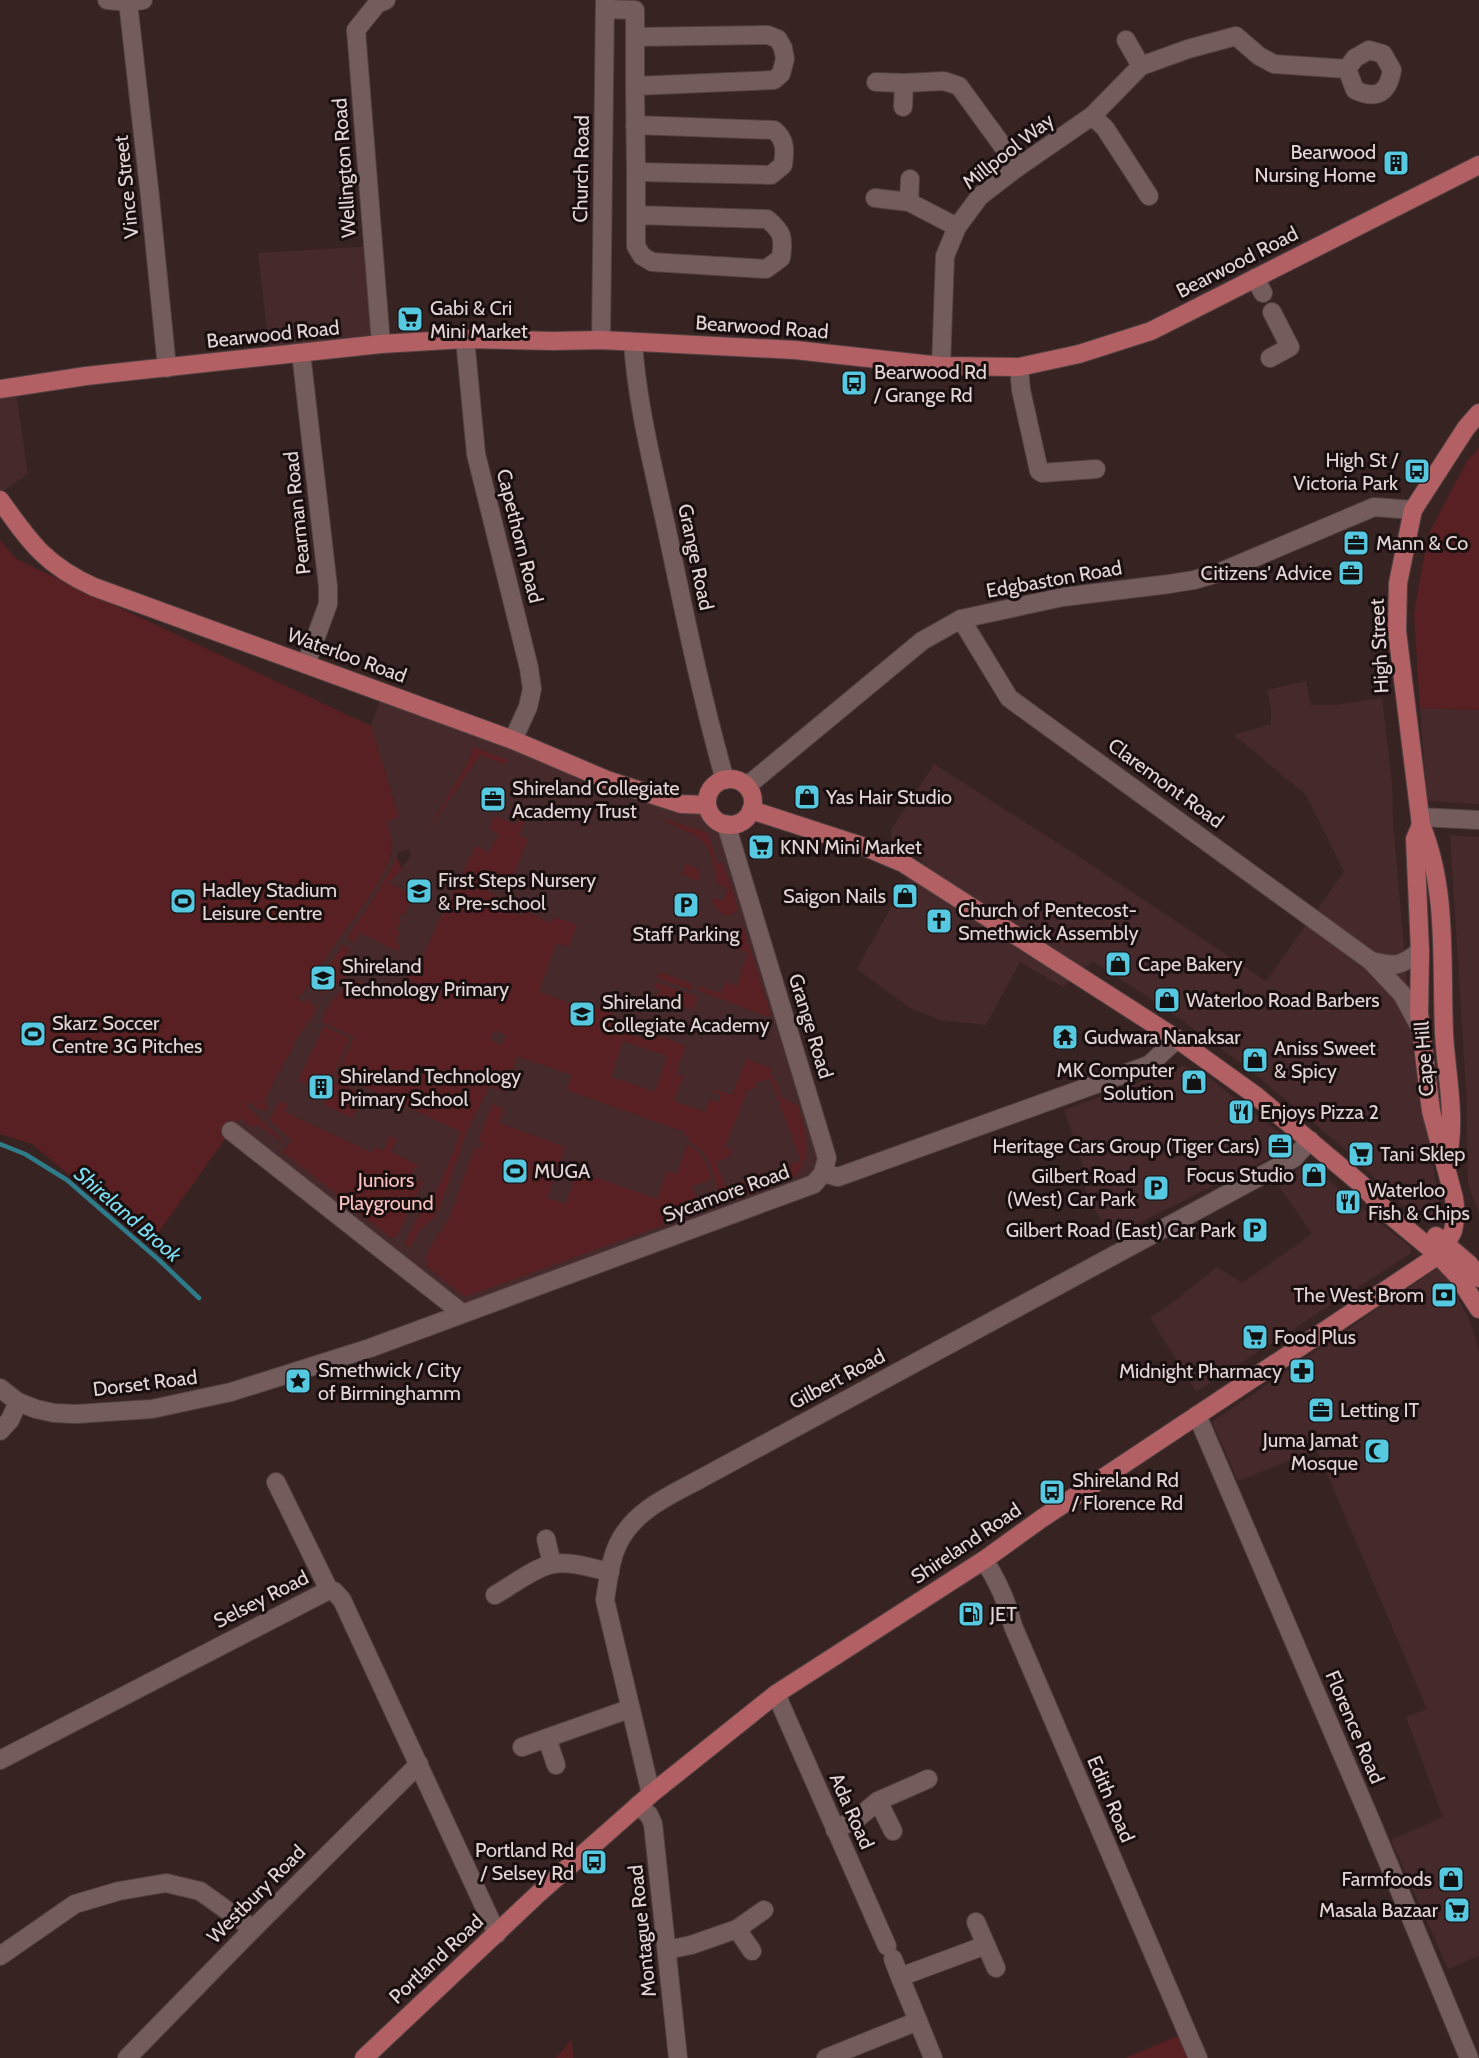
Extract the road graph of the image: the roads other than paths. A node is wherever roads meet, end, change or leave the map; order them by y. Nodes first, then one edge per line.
1 (107, 0) edge
2 (386, 0) edge
3 (135, 1) edge
4 (605, 5) edge
5 (635, 37) junction
6 (1126, 40) dead end
7 (1142, 66) junction
8 (1347, 69) dead end
9 (876, 82) dead end
10 (904, 83) junction
11 (635, 86) junction
12 (903, 107) dead end
13 (1092, 116) junction
14 (635, 125) junction
15 (1479, 165) edge
16 (1018, 167) junction
17 (636, 172) junction
18 (910, 179) dead end
19 (1149, 196) dead end
20 (875, 198) dead end
21 (909, 202) junction
22 (636, 215) junction
23 (957, 227) junction
24 (1272, 312) dead end
25 (465, 339) junction
26 (601, 340) junction
27 (633, 342) junction
28 (381, 344) junction
29 (301, 353) junction
30 (1270, 358) dead end
31 (941, 366) junction
32 (1019, 367) junction
33 (167, 368) junction
34 (0, 389) edge
35 (1479, 413) edge
36 (1096, 469) dead end
37 (0, 500) edge
38 (1413, 510) junction
39 (961, 619) junction
40 (306, 664) junction
41 (513, 740) junction
42 (725, 780) junction
43 (747, 786) junction
44 (707, 805) junction
45 (751, 810) junction
46 (1479, 820) edge
47 (1420, 821) junction
48 (726, 824) junction
49 (1442, 946) joint
50 (1420, 951) junction
51 (1371, 960) junction
52 (1443, 990) junction
53 (1422, 1030) junction
54 (1177, 1039) junction
55 (231, 1131) dead end
56 (1310, 1140) junction
57 (1445, 1167) junction
58 (823, 1173) junction
59 (1442, 1249) junction
60 (1479, 1278) edge
61 (1479, 1309) edge
62 (462, 1313) junction
63 (278, 1378) joint
64 (0, 1388) edge
65 (18, 1402) junction
66 (1197, 1415) junction
67 (0, 1431) edge
68 (276, 1482) dead end
69 (546, 1539) dead end
70 (984, 1560) junction
71 (552, 1564) junction
72 (610, 1572) junction
73 (329, 1590) junction
74 (495, 1596) dead end
75 (776, 1694) junction
76 (629, 1708) junction
77 (547, 1738) junction
78 (522, 1747) dead end
79 (0, 1760) edge
80 (419, 1764) junction
81 (556, 1765) dead end
82 (928, 1779) dead end
83 (645, 1800) junction
84 (878, 1801) junction
85 (836, 1830) junction
86 (893, 1831) dead end
87 (539, 1893) joint
88 (764, 1910) dead end
89 (976, 1922) dead end
90 (253, 1929) junction
91 (737, 1929) junction
92 (496, 1934) junction
93 (986, 1945) junction
94 (666, 1950) junction
95 (752, 1951) dead end
96 (0, 1956) edge
97 (996, 1968) dead end
98 (900, 1977) junction
99 (918, 2021) junction
100 (127, 2058) edge
101 (364, 2058) edge
102 (678, 2058) edge
103 (826, 2058) edge
104 (933, 2058) edge
105 (1198, 2058) edge
106 (1469, 2058) edge

1 - 3 street
2 - 28 street, Wellington Road
3 - 33 street, Vince Street
4 - 5 street
4 - 26 street, Church Road
5 - 11 street
5 - 11 street
6 - 7 street
7 - 8 street, Millpool Way
7 - 13 street, Millpool Way
9 - 10 street
10 - 12 street
10 - 16 street
11 - 14 street
13 - 16 street, Millpool Way
13 - 19 street
14 - 17 street
14 - 17 street
15 - 32 main road, Bearwood Road
16 - 23 street, Millpool Way
17 - 22 street
18 - 21 street
20 - 21 street
21 - 23 street
22 - 22 street
23 - 31 street, Millpool Way
24 - 30 street
25 - 26 main road, Bearwood Road
25 - 28 main road, Bearwood Road
25 - 41 street, Capethorn Road
26 - 27 main road, Bearwood Road
27 - 31 main road, Bearwood Road
27 - 42 street, Grange Road
28 - 29 main road, Bearwood Road
29 - 33 main road, Bearwood Road
29 - 40 street, Pearman Road
31 - 32 main road, Bearwood Road
32 - 36 street
33 - 34 main road, Bearwood Road
35 - 38 main road, High Street
37 - 40 main road, Waterloo Road
38 - 39 street, Edgbaston Road
38 - 47 main road, High Street
39 - 43 street, Edgbaston Road
39 - 51 street, Claremont Road
40 - 41 main road, Waterloo Road
41 - 44 main road, Waterloo Road
42 - 43 main road
42 - 44 main road
43 - 45 main road
44 - 48 main road
45 - 48 main road
45 - 54 main road
46 - 47 street
47 - 49 main road, High Street
47 - 50 main road, High Street
48 - 58 street, Grange Road
49 - 52 main road, Cape Hill
50 - 51 street, Claremont Road
50 - 52 main road
50 - 53 main road, Cape Hill
51 - 53 street, Claremont Road
52 - 53 main road
52 - 57 main road, Cape Hill
53 - 57 main road, Cape Hill
54 - 56 main road
54 - 58 street
55 - 62 street
56 - 59 main road
56 - 72 street, Gilbert Road
57 - 59 main road, Cape Hill
58 - 62 street, Sycamore Road
59 - 60 main road
59 - 61 main road
59 - 66 main road, Shireland Road
62 - 63 street, Sycamore Road
63 - 65 street, Dorset Road
64 - 65 street, Dorset Road
65 - 67 street
66 - 70 main road, Shireland Road
66 - 106 street, Florence Road
68 - 73 street
69 - 71 street
70 - 75 main road, Shireland Road
70 - 105 street, Edith Road
71 - 72 street
71 - 74 street
72 - 76 street, Gilbert Road
73 - 79 street, Selsey Road
73 - 80 street, Selsey Road
75 - 83 main road, Shireland Road
75 - 85 street, Ada Road
76 - 77 street
76 - 83 street, Gilbert Road
77 - 78 street
77 - 81 street
80 - 90 street, Westbury Road
80 - 92 street, Selsey Road
82 - 84 street
83 - 87 main road, Shireland Road
83 - 94 street, Montague Road
84 - 85 street
84 - 86 street
85 - 98 street, Ada Road
87 - 92 main road, Portland Road
88 - 91 street
89 - 93 street
90 - 96 street
90 - 100 street, Westbury Road
91 - 94 street
91 - 95 street
92 - 101 main road, Portland Road
93 - 97 street
93 - 98 street
94 - 102 street, Montague Road
98 - 99 street, Ada Road
99 - 103 street
99 - 104 street, Ada Road

